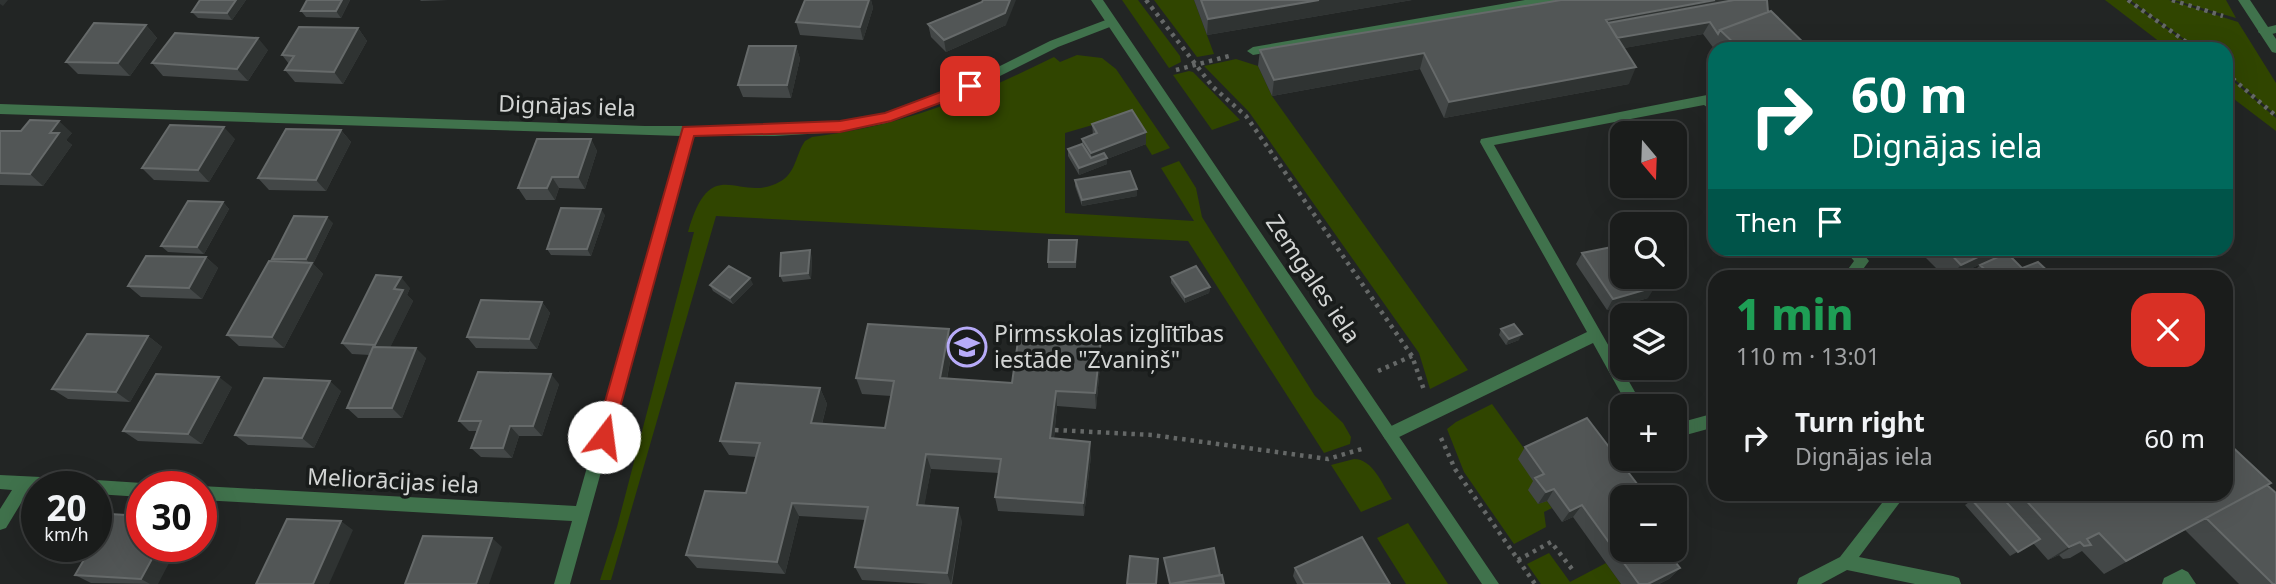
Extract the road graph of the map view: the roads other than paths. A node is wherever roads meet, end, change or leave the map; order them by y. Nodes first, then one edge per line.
1 (1097, 0) edge
2 (1549, 0) edge
3 (2244, 0) edge
4 (1111, 22) junction
5 (2270, 31) edge
6 (2276, 49) edge
7 (1253, 51) road end
8 (1708, 101) edge
9 (0, 109) edge
10 (689, 131) junction
11 (1858, 256) edge
12 (1855, 270) edge
13 (1595, 335) junction
14 (1629, 394) edge
15 (1708, 422) edge
16 (1687, 428) edge
17 (1390, 434) junction
18 (0, 482) edge
19 (21, 483) edge
20 (21, 489) edge
21 (217, 494) edge
22 (1893, 501) edge
23 (582, 514) junction
24 (0, 523) edge
25 (1846, 562) junction
26 (562, 584) edge
27 (1491, 584) edge
28 (1805, 584) edge
29 (1953, 584) edge
30 (2170, 584) edge
31 (2189, 584) edge

1 - 4 street, Zemgales iela
2 - 7 street
3 - 5 street
4 - 10 street, Dignājas iela
4 - 17 street, Zemgales iela
5 - 6 street
8 - 13 street
9 - 10 street, Dignājas iela
10 - 23 street
11 - 12 street
13 - 14 street
13 - 17 street
15 - 16 street
17 - 27 street, Zemgales iela
18 - 19 street
20 - 24 street
21 - 23 street, Meliorācijas iela
22 - 25 street
23 - 26 street
25 - 28 street
25 - 29 street
30 - 31 street

